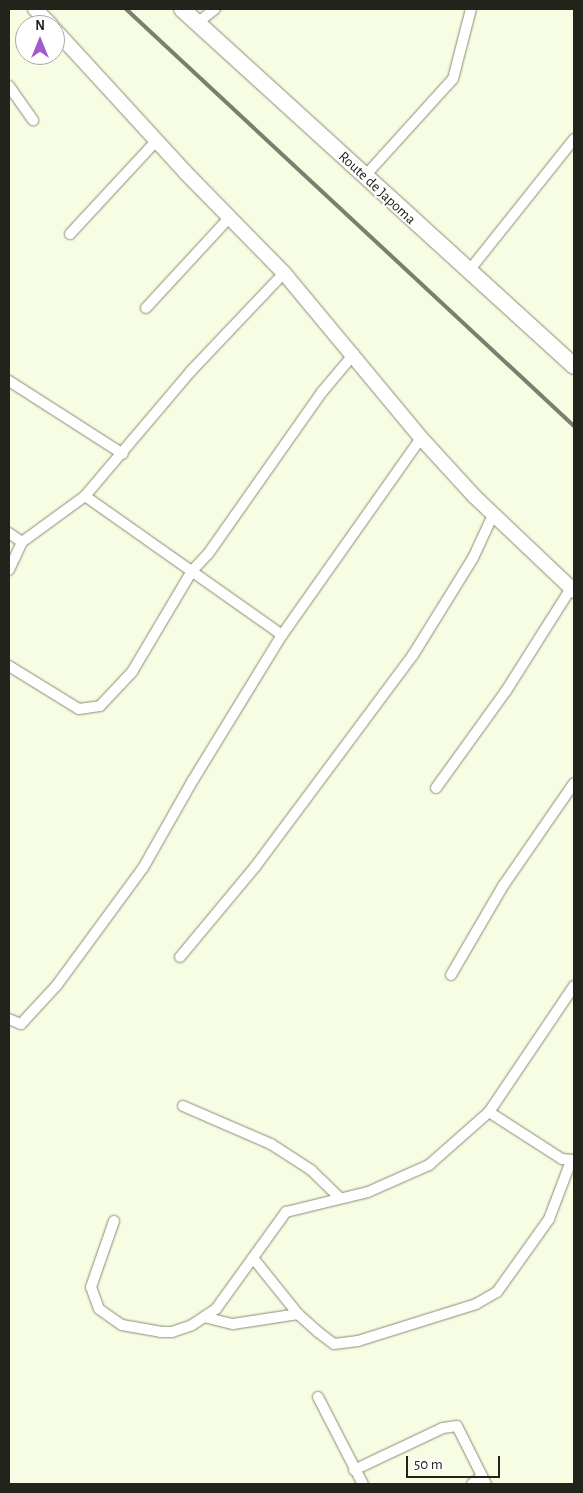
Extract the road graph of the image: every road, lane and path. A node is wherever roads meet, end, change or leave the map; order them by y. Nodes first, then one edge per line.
1 (182, 9) edge
2 (215, 9) edge
3 (471, 9) edge
4 (197, 23) junction
5 (65, 41) edge
6 (9, 86) edge
7 (33, 120) dead end
8 (574, 139) edge
9 (157, 140) junction
10 (364, 177) junction
11 (230, 217) junction
12 (70, 234) dead end
13 (468, 272) junction
14 (284, 273) junction
15 (146, 308) dead end
16 (354, 354) junction
17 (574, 366) edge
18 (9, 382) edge
19 (421, 438) junction
20 (123, 454) junction
21 (85, 496) junction
22 (494, 515) junction
23 (9, 534) edge
24 (22, 542) junction
25 (9, 570) edge
26 (192, 571) junction
27 (573, 590) edge
28 (282, 635) junction
29 (9, 666) edge
30 (574, 783) edge
31 (436, 788) dead end
32 (180, 957) dead end
33 (451, 975) dead end
34 (574, 986) edge
35 (9, 1019) edge
36 (183, 1106) dead end
37 (489, 1112) junction
38 (572, 1161) edge
39 (340, 1198) junction
40 (114, 1221) dead end
41 (253, 1258) junction
42 (298, 1314) junction
43 (204, 1317) junction
44 (318, 1397) dead end
45 (354, 1470) junction
46 (484, 1480) edge
47 (363, 1484) edge
48 (472, 1484) edge

1 - 4 main road, Route de Japoma
2 - 4 street
3 - 10 street
4 - 10 main road, Route de Japoma
5 - 9 main road
6 - 7 street
8 - 13 street
9 - 11 main road
9 - 12 street
10 - 13 main road, Route de Japoma
11 - 14 main road
11 - 15 street
13 - 17 main road, Route de Japoma
14 - 16 main road
14 - 20 street
16 - 19 main road
16 - 26 street
18 - 20 street
19 - 22 main road
19 - 28 street
20 - 21 street
21 - 24 street
21 - 26 street
22 - 27 main road
22 - 32 street
23 - 24 street
24 - 25 street
26 - 28 street
26 - 29 street
27 - 31 street
28 - 35 street
30 - 33 street
34 - 37 street
36 - 39 street
37 - 38 street
37 - 39 street
38 - 42 street
39 - 41 street
40 - 43 street
41 - 42 street
41 - 43 street
42 - 43 street
44 - 45 street
45 - 46 street
45 - 47 street
46 - 48 street

